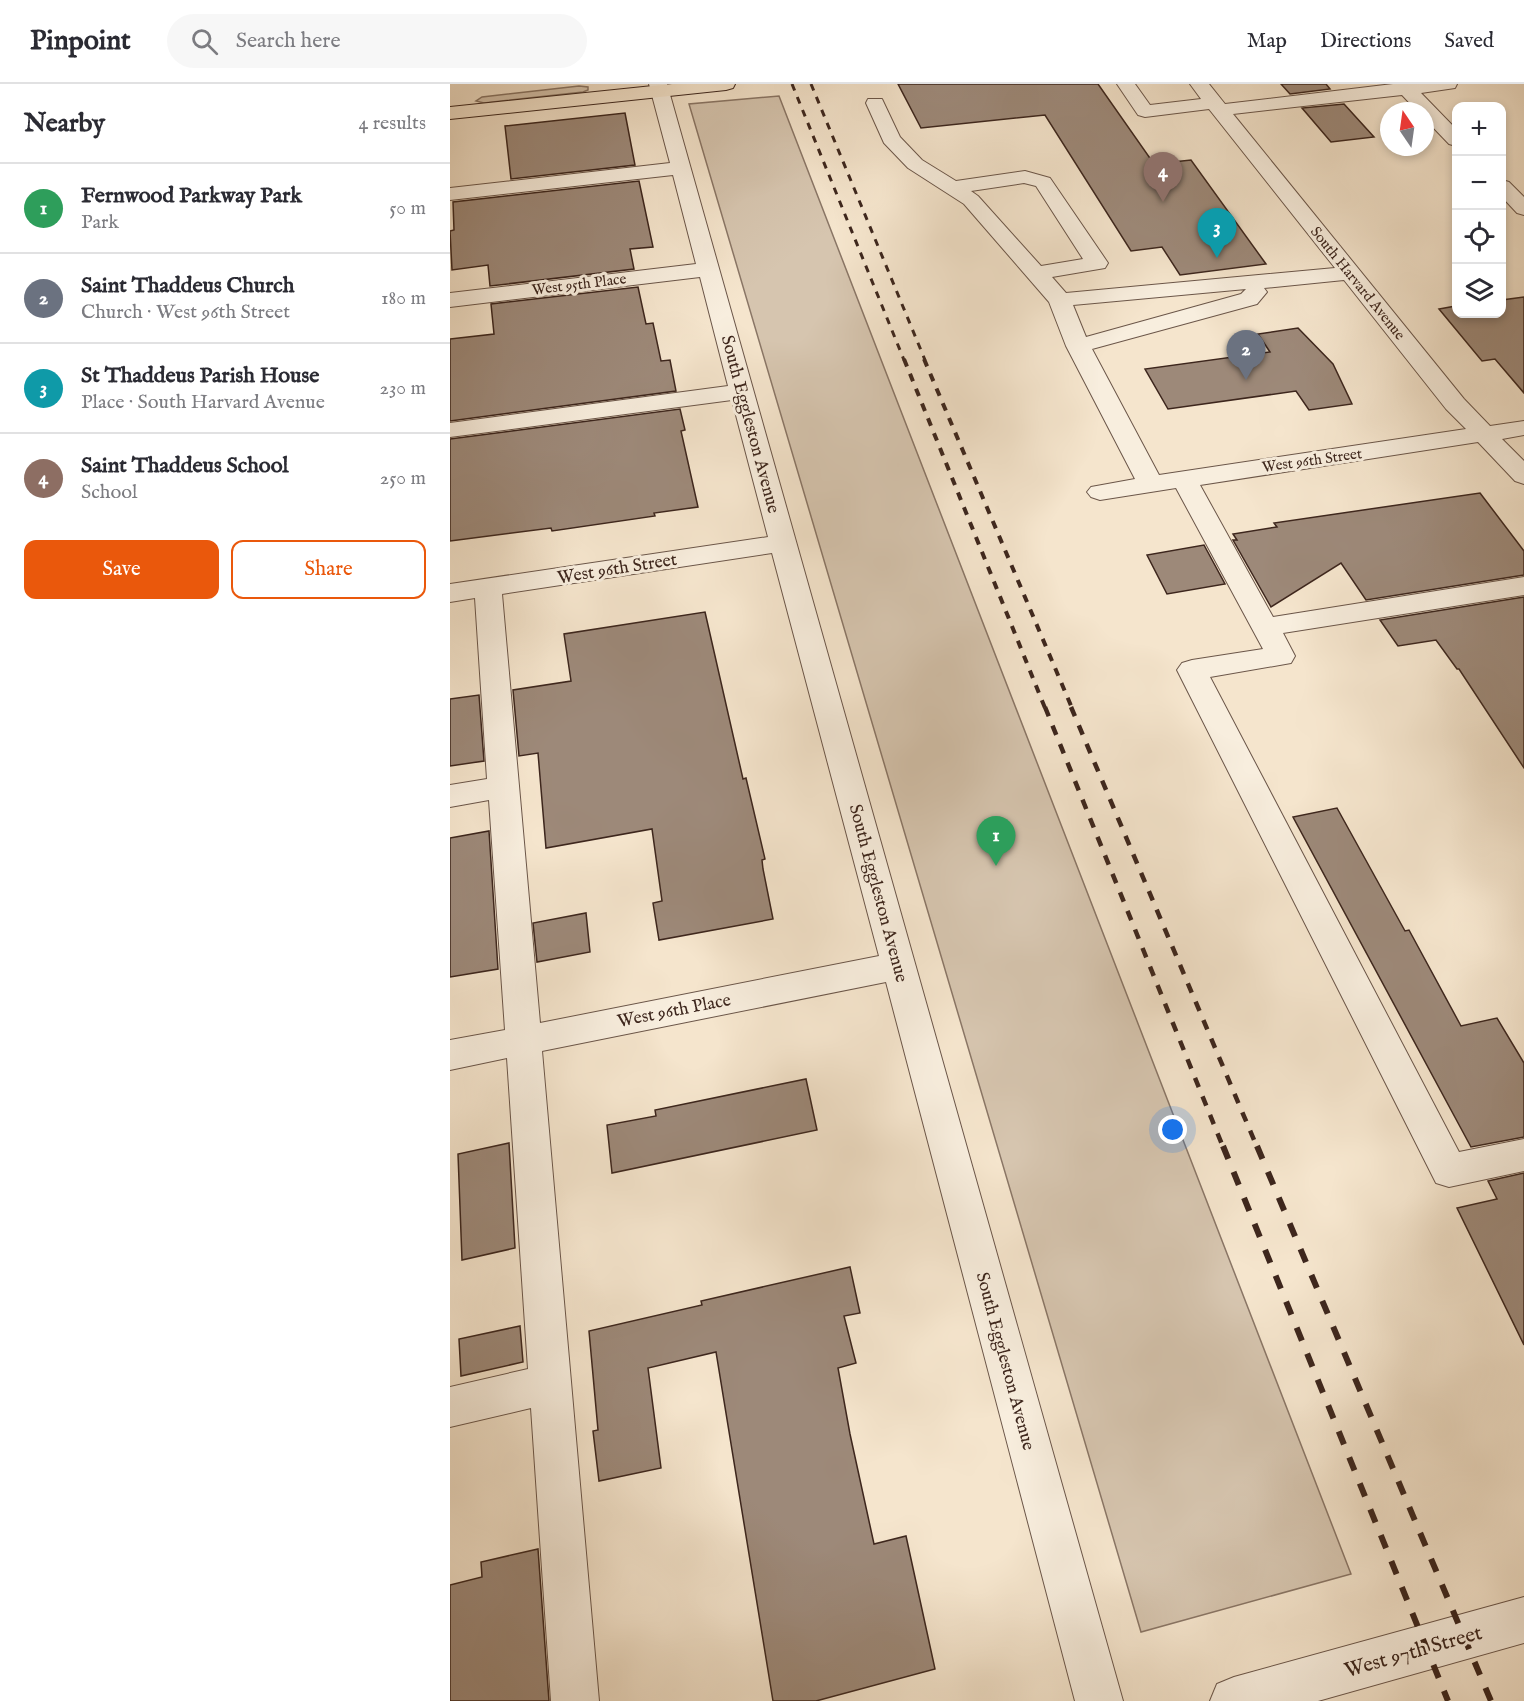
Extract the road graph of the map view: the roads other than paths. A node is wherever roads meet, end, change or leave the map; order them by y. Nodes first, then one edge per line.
1 (726, 84) edge
2 (1126, 84) edge
3 (1199, 84) edge
4 (1448, 84) edge
5 (1405, 86) edge
6 (659, 87) edge
7 (875, 103) dead end
8 (1217, 106) junction
9 (450, 113) edge
10 (1452, 136) edge
11 (681, 168) junction
12 (951, 188) junction
13 (1506, 190) edge
14 (450, 194) edge
15 (1524, 209) edge
16 (709, 268) junction
17 (1036, 273) junction
18 (1350, 273) junction
19 (1268, 282) junction
20 (450, 300) edge
21 (1060, 300) junction
22 (1078, 346) junction
23 (742, 391) junction
24 (1524, 428) edge
25 (450, 430) edge
26 (1485, 434) junction
27 (1524, 476) edge
28 (1184, 479) junction
29 (1150, 484) junction
30 (1100, 492) dead end
31 (784, 543) junction
32 (1524, 586) edge
33 (488, 588) junction
34 (450, 593) edge
35 (1265, 627) junction
36 (503, 787) junction
37 (450, 796) edge
38 (899, 966) junction
39 (523, 1040) junction
40 (450, 1055) edge
41 (1524, 1155) edge
42 (550, 1384) junction
43 (450, 1407) edge
44 (1524, 1620) edge
45 (575, 1701) edge
46 (1099, 1701) edge
47 (1234, 1701) edge

1 - 6 main road
2 - 8 street
3 - 8 street, South Harvard Avenue
4 - 5 street
5 - 8 street
5 - 10 street
6 - 9 main road
6 - 11 street, South Eggleston Avenue
7 - 12 street
8 - 18 street, South Harvard Avenue
11 - 14 street
11 - 16 street, South Eggleston Avenue
12 - 17 street
12 - 17 street
13 - 15 street
16 - 20 street, West 95th Place
16 - 23 street, South Eggleston Avenue
17 - 21 street
18 - 19 street
18 - 26 street, South Harvard Avenue
19 - 21 street
19 - 22 street
21 - 22 street
22 - 29 street
23 - 25 street
23 - 31 street, South Eggleston Avenue
24 - 26 street, West 96th Street
26 - 27 street, South Harvard Avenue
26 - 28 street, West 96th Street
28 - 29 street, West 96th Street
28 - 35 street
29 - 30 street, West 96th Street
31 - 33 street, West 96th Street
31 - 38 street, South Eggleston Avenue
32 - 35 street
33 - 34 street, West 96th Street
33 - 36 street
35 - 41 street
36 - 37 street
36 - 39 street
38 - 39 street, West 96th Place
38 - 46 street, South Eggleston Avenue
39 - 40 street, West 96th Place
39 - 42 street
42 - 43 street
42 - 45 street
44 - 47 street, West 97th Street

